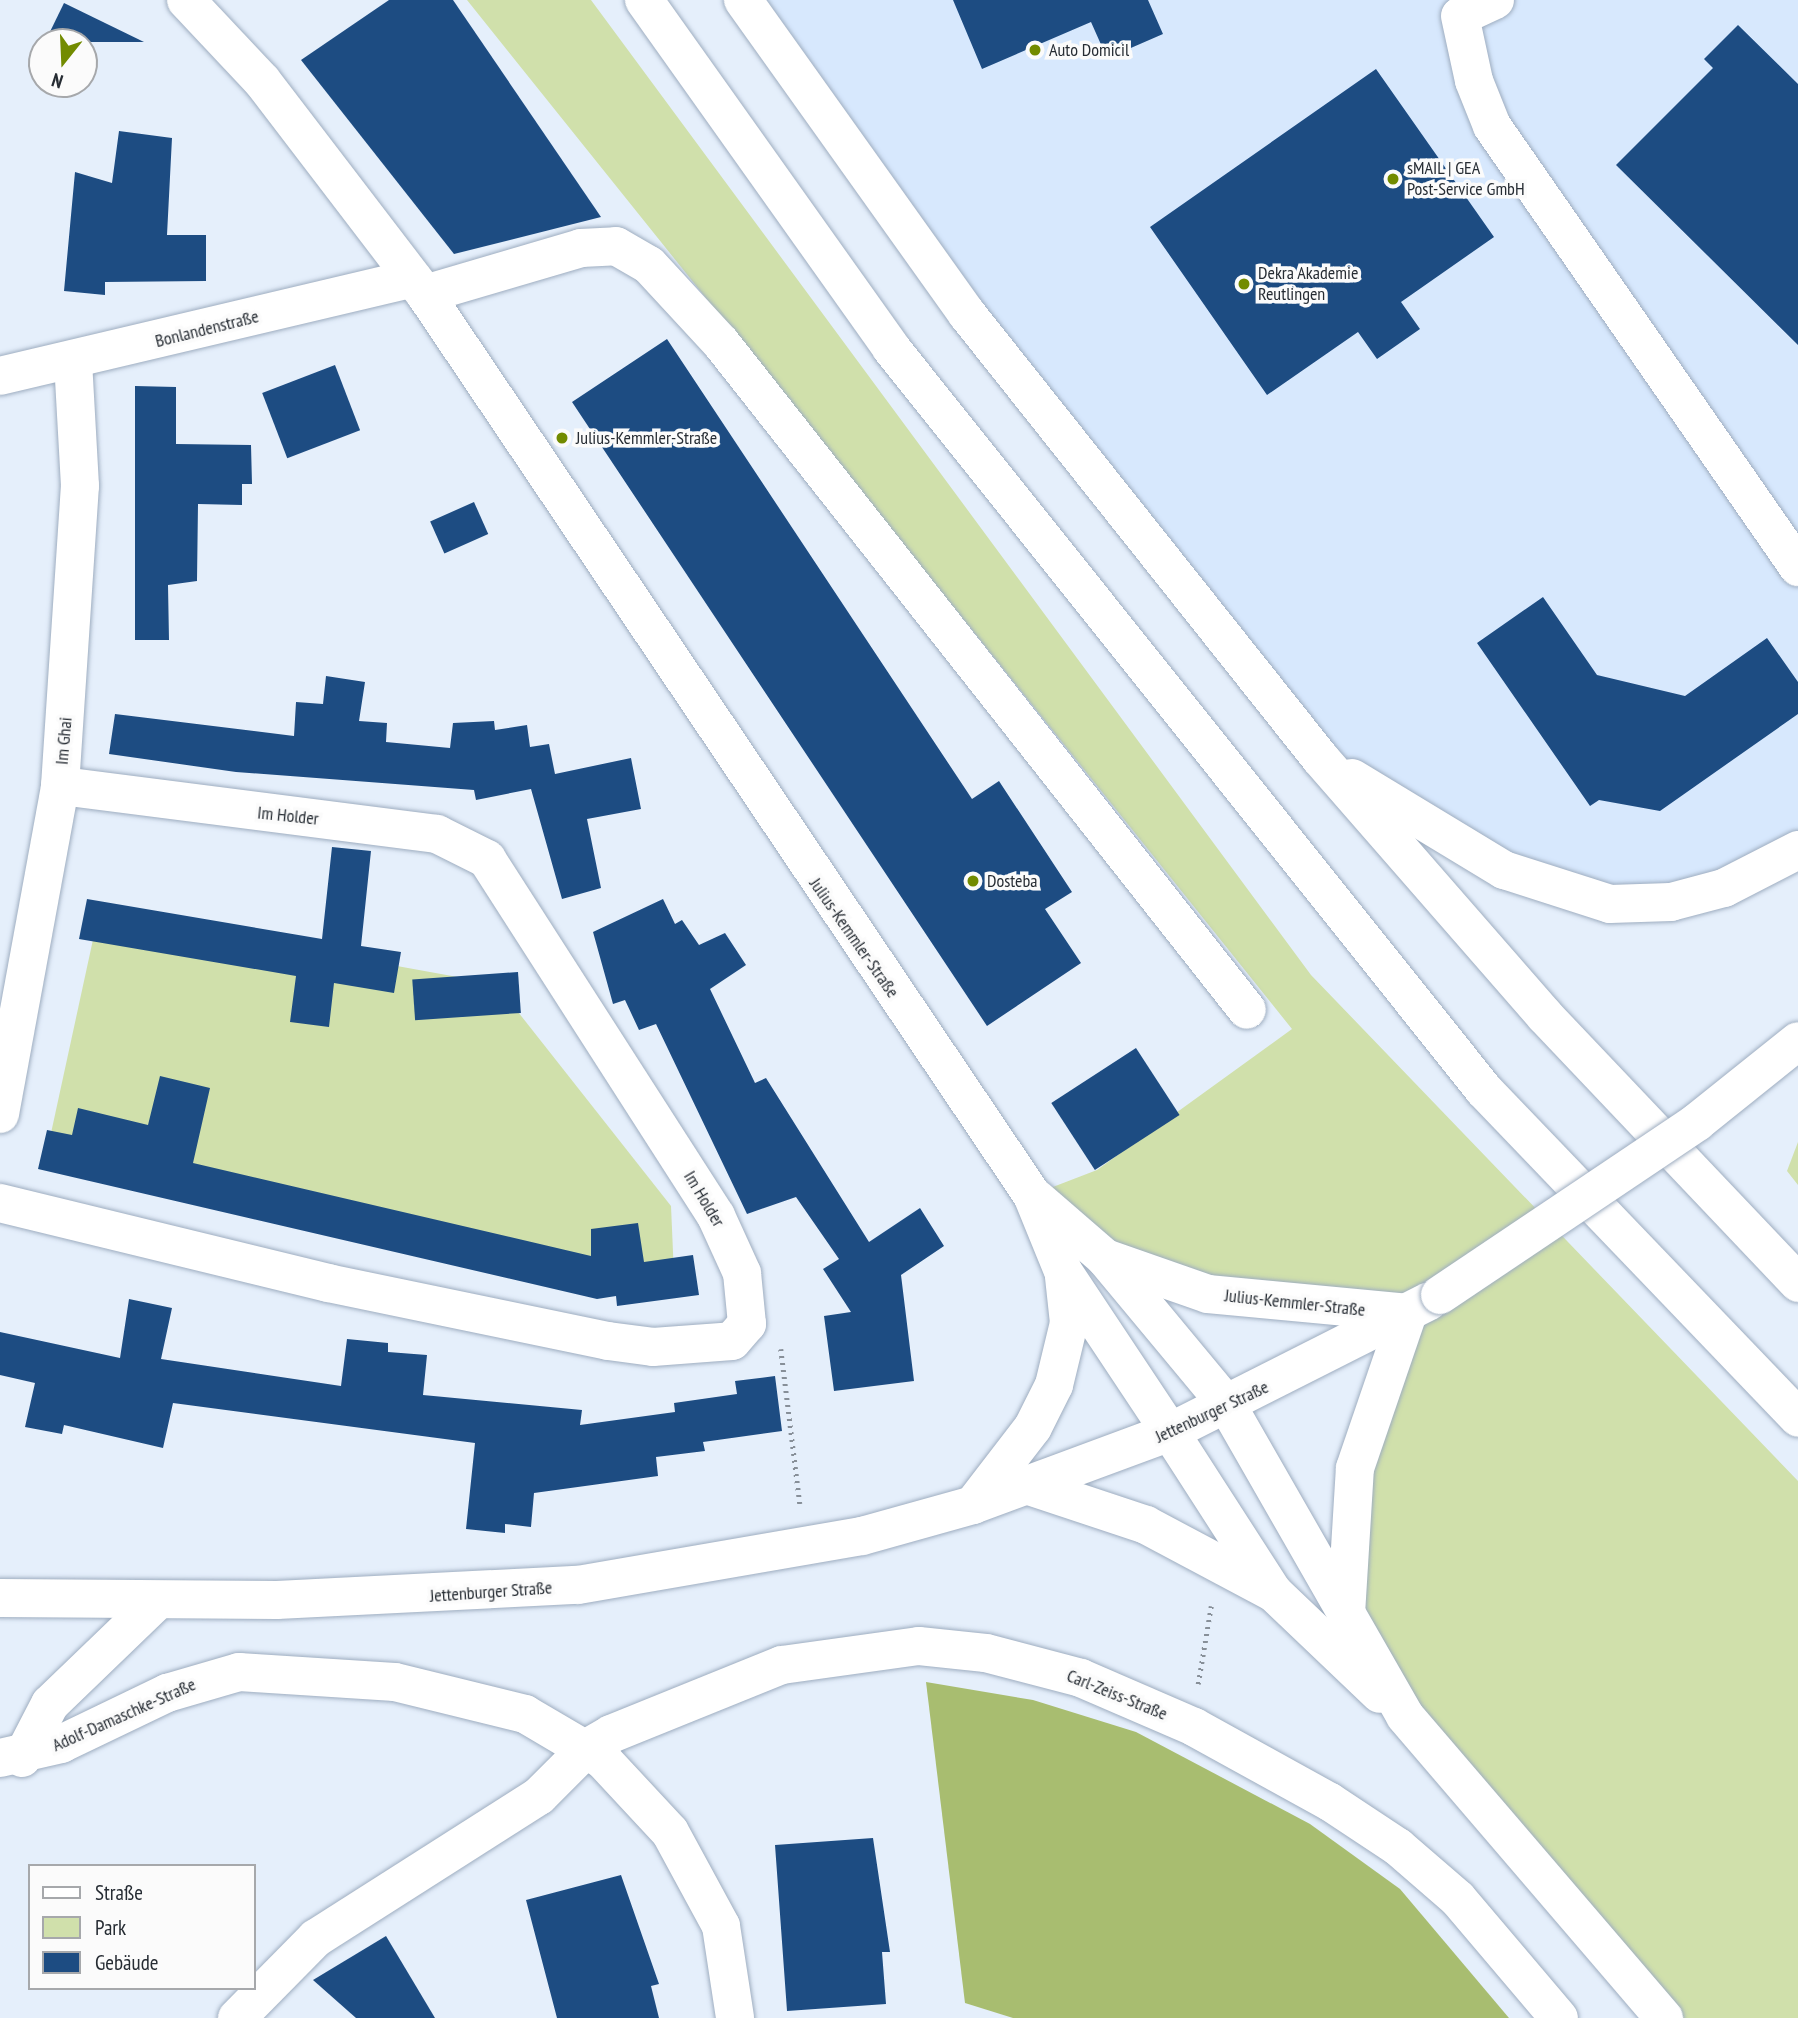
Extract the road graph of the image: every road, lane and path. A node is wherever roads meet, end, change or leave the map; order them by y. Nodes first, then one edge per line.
1 (186, 0) edge
2 (644, 0) edge
3 (743, 0) edge
4 (1495, 0) edge
5 (419, 286) junction
6 (73, 362) junction
7 (0, 376) edge
8 (1798, 567) edge
9 (1320, 758) junction
10 (60, 786) junction
11 (1798, 850) edge
12 (1247, 1010) dead end
13 (1798, 1041) edge
14 (0, 1114) edge
15 (1032, 1195) junction
16 (0, 1203) edge
17 (1105, 1258) junction
18 (1063, 1271) junction
19 (1798, 1283) edge
20 (1424, 1304) junction
21 (747, 1324) junction
22 (1227, 1405) junction
23 (1798, 1418) edge
24 (1170, 1432) junction
25 (1029, 1486) junction
26 (974, 1505) junction
27 (806, 1551) junction
28 (1221, 1563) junction
29 (1274, 1593) junction
30 (0, 1598) edge
31 (158, 1601) junction
32 (1346, 1614) junction
33 (1405, 1716) junction
34 (1194, 1727) junction
35 (587, 1748) junction
36 (11, 1758) edge
37 (236, 2018) edge
38 (735, 2018) edge
39 (1559, 2018) edge
40 (1664, 2018) edge

1 - 5 main road, Julius-Kemmler-Straße
2 - 23 main road
3 - 9 main road
4 - 8 main road
5 - 6 main road, Bonlandenstraße
5 - 12 main road, Bonlandenstraße
5 - 15 main road, Julius-Kemmler-Straße
6 - 7 main road, Bonlandenstraße
6 - 10 main road, Im Ghai
9 - 11 main road
9 - 19 main road
10 - 14 main road, Im Ghai
10 - 21 main road, Im Holder
13 - 20 main road, Jettenburger Straße, bridge
15 - 17 main road, Julius-Kemmler-Straße
15 - 18 main road, Julius-Kemmler-Straße
16 - 21 main road
17 - 20 main road, Julius-Kemmler-Straße
17 - 22 main road, Julius-Kemmler-Straße
18 - 24 main road, Julius-Kemmler-Straße
18 - 26 main road
20 - 22 main road, Jettenburger Straße
20 - 32 main road
21 - 27 path
22 - 24 main road, Jettenburger Straße
22 - 32 main road, Julius-Kemmler-Straße
24 - 25 main road, Jettenburger Straße
24 - 29 main road, Julius-Kemmler-Straße
25 - 26 main road, Jettenburger Straße
25 - 28 main road
26 - 27 main road, Jettenburger Straße
27 - 31 main road, Jettenburger Straße
28 - 29 main road
28 - 34 path
29 - 33 main road
30 - 31 main road, Jettenburger Straße
31 - 36 main road
32 - 33 main road, Julius-Kemmler-Straße
33 - 40 main road
34 - 35 main road, Carl-Zeiss-Straße
34 - 39 main road, Carl-Zeiss-Straße
35 - 36 main road, Adolf-Damaschke-Straße
35 - 37 main road, Carl-Zeiss-Straße
35 - 38 main road, Adolf-Damaschke-Straße

